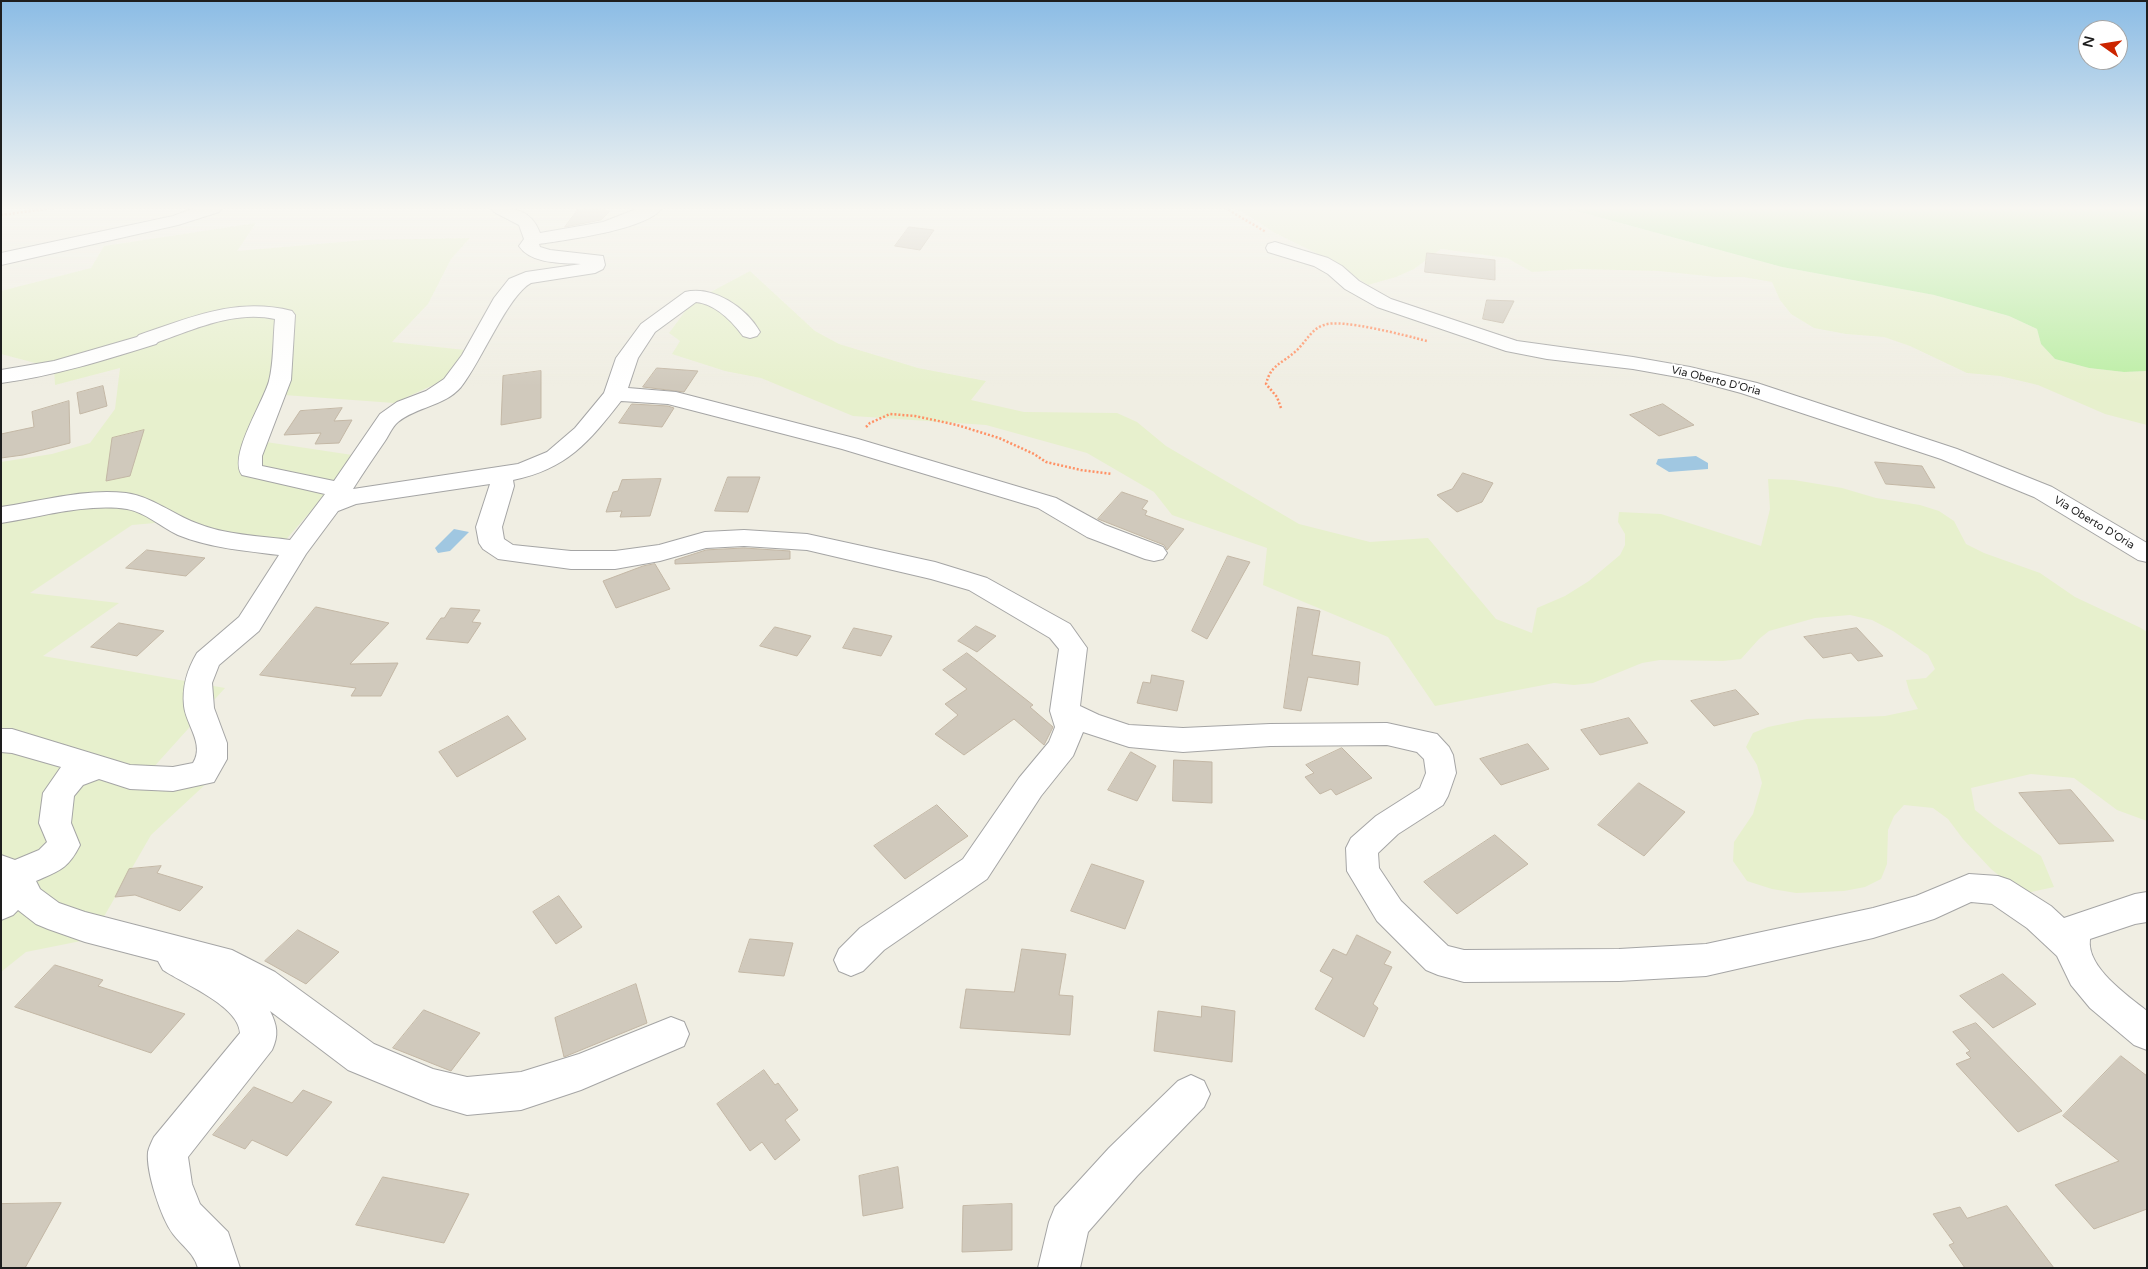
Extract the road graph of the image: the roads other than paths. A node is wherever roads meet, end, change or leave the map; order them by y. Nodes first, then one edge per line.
1 (592, 267) edge
2 (1330, 267) edge
3 (750, 332) dead end
4 (1, 377) edge
5 (615, 394) junction
6 (491, 476) junction
7 (334, 498) junction
8 (1, 515) edge
9 (296, 549) junction
10 (1154, 553) dead end
11 (2147, 554) edge
12 (1065, 711) junction
13 (1, 740) edge
14 (99, 767) junction
15 (9, 884) edge
16 (2147, 907) edge
17 (159, 946) junction
18 (2072, 948) junction
19 (851, 960) dead end
20 (2147, 1033) edge
21 (671, 1034) dead end
22 (1191, 1094) dead end
23 (219, 1268) edge
24 (1059, 1268) edge

1 - 7 street
2 - 11 street, Via Oberto D'Oria
3 - 5 street
4 - 7 street
5 - 6 street
5 - 10 street
6 - 7 street
6 - 12 street
7 - 9 street
8 - 9 street
9 - 14 street
12 - 18 street
12 - 19 street
13 - 14 street
14 - 15 street
15 - 17 street
16 - 18 street
17 - 21 street
17 - 23 street
18 - 20 street
22 - 24 street

